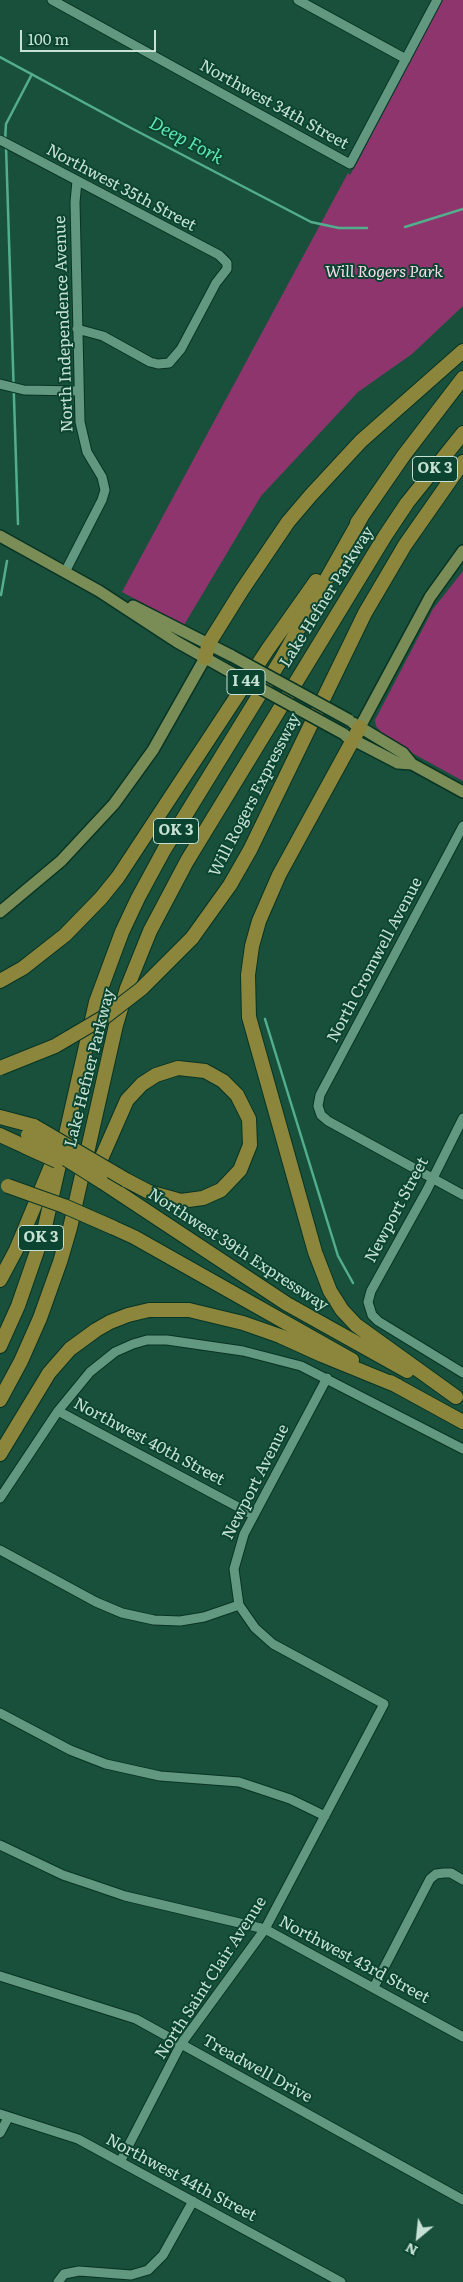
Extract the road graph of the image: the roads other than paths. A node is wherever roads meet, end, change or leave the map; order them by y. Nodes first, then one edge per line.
1 (52, 0) edge
2 (298, 0) edge
3 (437, 0) edge
4 (406, 59) junction
5 (0, 140) edge
6 (77, 181) junction
7 (78, 328) junction
8 (463, 351) edge
9 (463, 378) edge
10 (3, 385) edge
11 (79, 392) junction
12 (463, 433) edge
13 (463, 462) edge
14 (362, 516) junction
15 (0, 536) edge
16 (463, 551) edge
17 (65, 572) junction
18 (99, 591) junction
19 (209, 643) junction
20 (205, 658) junction
21 (354, 724) junction
22 (348, 737) junction
23 (412, 764) junction
24 (463, 792) edge
25 (463, 826) edge
26 (0, 912) edge
27 (0, 981) edge
28 (0, 1068) edge
29 (0, 1118) edge
30 (463, 1118) edge
31 (67, 1126) junction
32 (0, 1134) edge
33 (29, 1136) junction
34 (433, 1178) junction
35 (4, 1184) edge
36 (463, 1195) edge
37 (70, 1228) junction
38 (0, 1280) edge
39 (0, 1346) edge
40 (463, 1373) edge
41 (327, 1378) junction
42 (398, 1386) junction
43 (460, 1399) edge
44 (0, 1400) edge
45 (58, 1411) junction
46 (463, 1422) edge
47 (463, 1449) edge
48 (0, 1454) edge
49 (0, 1498) edge
50 (253, 1515) junction
51 (0, 1550) edge
52 (239, 1605) junction
53 (0, 1713) edge
54 (325, 1816) junction
55 (0, 1845) edge
56 (463, 1880) edge
57 (264, 1929) junction
58 (0, 1976) edge
59 (374, 1987) junction
60 (463, 2037) edge
61 (181, 2044) junction
62 (4, 2116) edge
63 (0, 2133) edge
64 (120, 2162) junction
65 (463, 2200) edge
66 (192, 2201) junction
67 (58, 2282) edge
68 (341, 2282) edge

1 - 4 street, Northwest 34th Street
2 - 4 street
3 - 4 street
5 - 6 street, Northwest 35th Street
6 - 7 street, North Independence Avenue
6 - 7 street, Northwest 35th Street
7 - 11 street, North Independence Avenue
8 - 19 highway
9 - 14 highway, I 44
10 - 11 street
11 - 17 street, North Independence Avenue
12 - 37 highway, Lake Hefner Parkway / OK 3
13 - 28 highway, Will Rogers Expressway, bridge
14 - 27 highway, I 44
14 - 31 highway, Lake Hefner Parkway / OK 3
15 - 17 main road
16 - 21 main road
17 - 18 main road
18 - 19 main road
18 - 20 main road
19 - 20 highway
19 - 21 main road, bridge
20 - 22 main road, bridge
20 - 26 main road
21 - 22 highway
21 - 23 main road
22 - 23 main road
22 - 43 highway
23 - 24 main road
25 - 34 street, North Cromwell Avenue
29 - 33 highway
30 - 34 street, Newport Street
31 - 38 highway
31 - 39 highway, Lake Hefner Parkway / OK 3
32 - 33 highway
33 - 37 highway, bridge
33 - 43 highway, Northwest 39th Expressway, bridge
34 - 36 street
34 - 40 street, Newport Street
35 - 42 highway, Northwest 39th Expressway, bridge
37 - 44 highway, Lake Hefner Parkway / OK 3
41 - 45 street
41 - 47 street
41 - 50 street, Newport Avenue
42 - 46 highway, Northwest 39th Expressway
42 - 48 highway
45 - 49 street
45 - 50 street, Northwest 40th Street
50 - 52 street, Newport Avenue
51 - 52 street
52 - 54 street, North Saint Clair Avenue
53 - 54 street
54 - 57 street, North Saint Clair Avenue
55 - 57 street, Northwest 43rd Street
56 - 59 street
57 - 59 street, Northwest 43rd Street
57 - 61 street, North Saint Clair Avenue
58 - 61 street, Treadwell Drive
59 - 60 street, Northwest 43rd Street
61 - 64 street, North Saint Clair Avenue
61 - 65 street, Treadwell Drive
62 - 63 street
62 - 64 street, Northwest 44th Street
64 - 66 street, Northwest 44th Street
66 - 67 street
66 - 68 street, Northwest 44th Street

